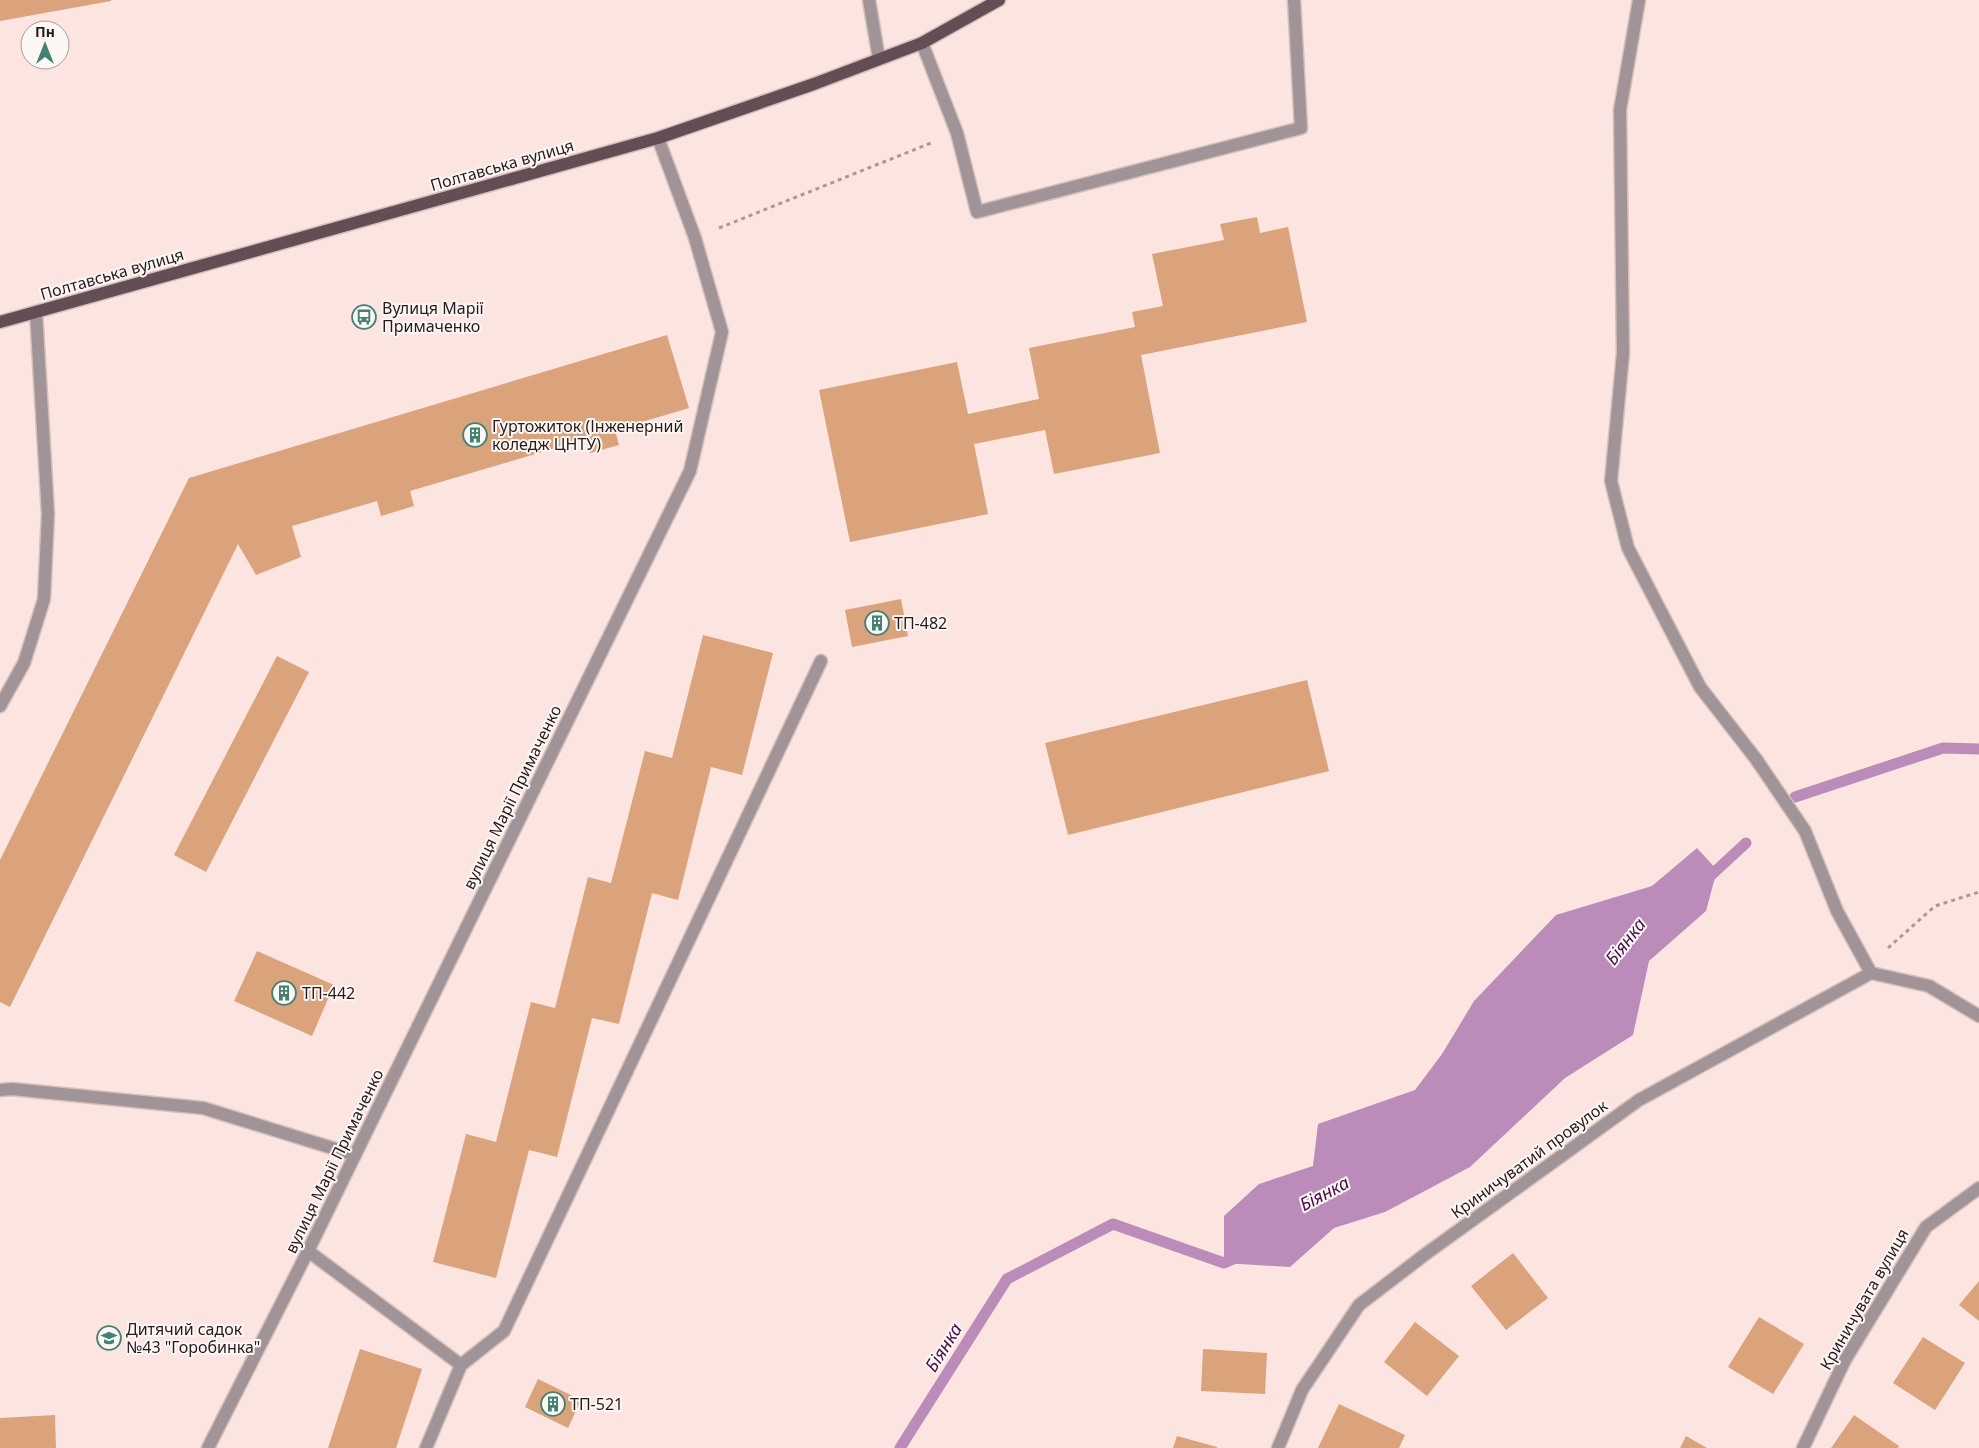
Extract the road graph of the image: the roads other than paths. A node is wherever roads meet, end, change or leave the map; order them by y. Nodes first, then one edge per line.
1 (869, 0) edge
2 (999, 0) edge
3 (1294, 0) edge
4 (1639, 0) edge
5 (922, 43) junction
6 (879, 59) junction
7 (658, 138) junction
8 (36, 312) junction
9 (0, 322) edge
10 (821, 661) dead end
11 (0, 706) edge
12 (1871, 972) junction
13 (1979, 1016) edge
14 (0, 1090) edge
15 (355, 1155) junction
16 (1979, 1188) edge
17 (308, 1251) junction
18 (460, 1365) junction
19 (208, 1448) edge
20 (426, 1448) edge
21 (1278, 1448) edge
22 (1803, 1448) edge

1 - 6 street
2 - 5 main road, Полтавська вулиця
3 - 5 street
4 - 12 street
5 - 6 main road, Полтавська вулиця
6 - 7 main road, Полтавська вулиця
7 - 8 main road, Полтавська вулиця
7 - 15 street, вулиця Марії Примаченко
8 - 9 main road, Полтавська вулиця
8 - 11 street
10 - 18 street
12 - 13 street
12 - 21 street, Криничуватий провулок
14 - 15 street
15 - 17 street, вулиця Марії Примаченко
16 - 22 street, Криничувата вулиця
17 - 18 street
17 - 19 street, вулиця Марії Примаченко
18 - 20 street

